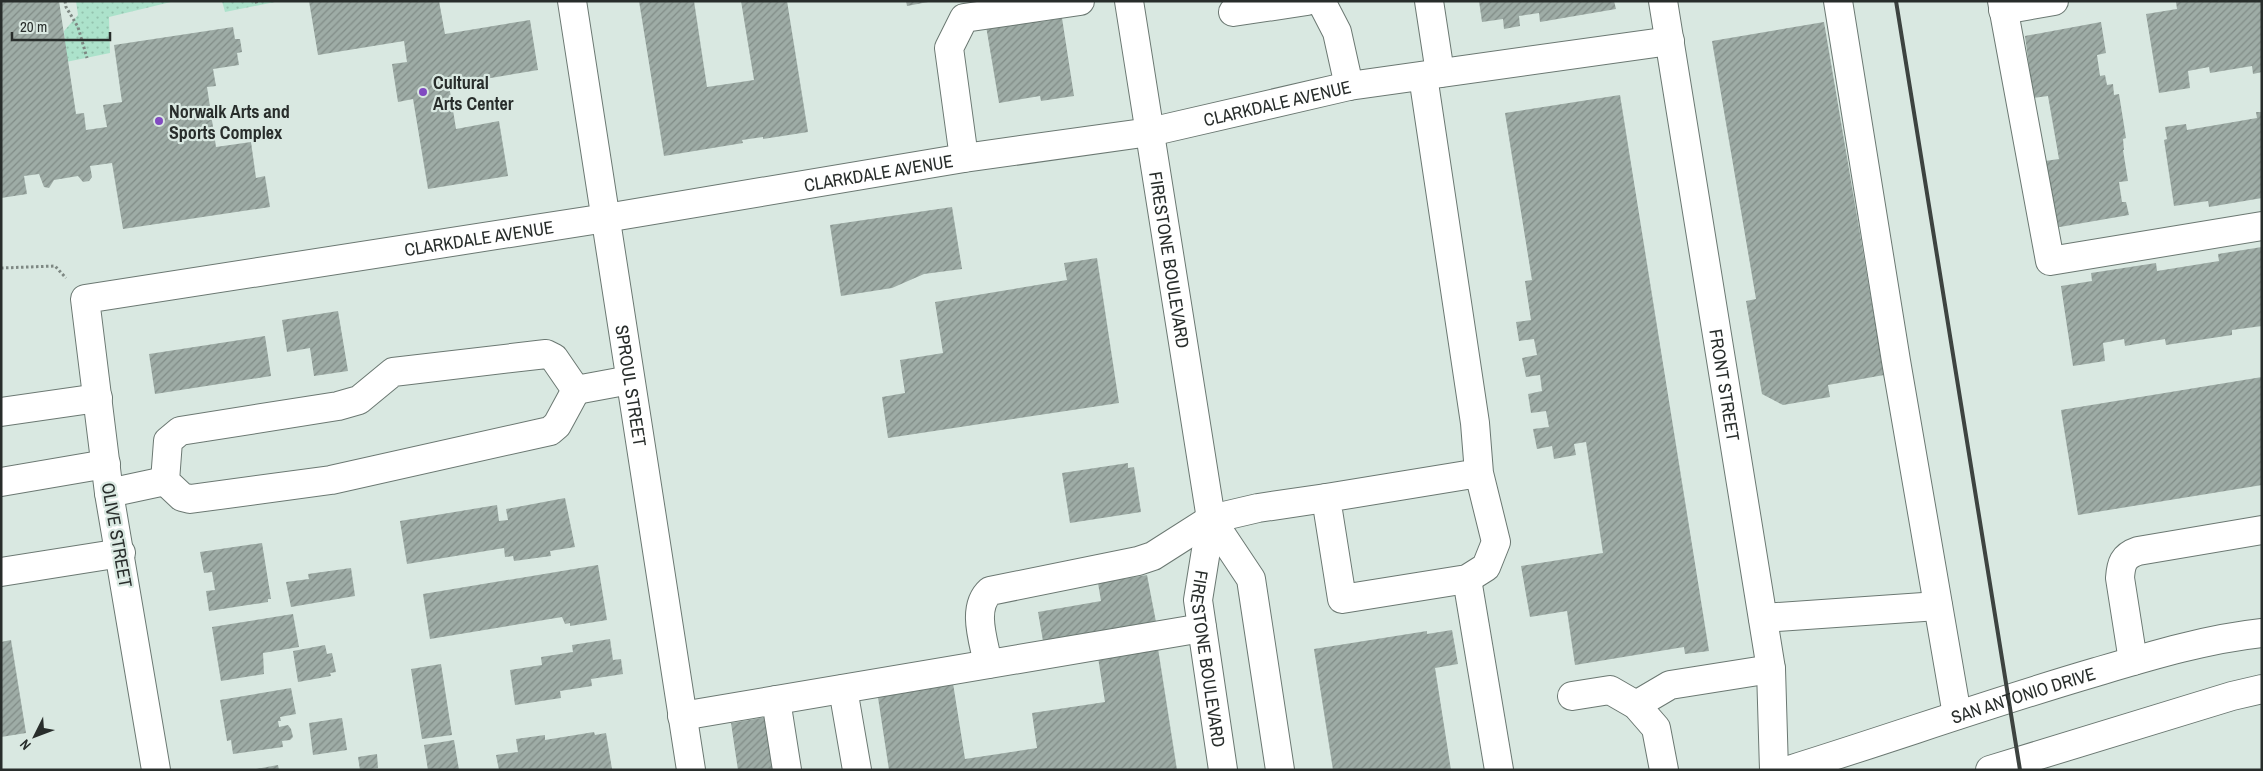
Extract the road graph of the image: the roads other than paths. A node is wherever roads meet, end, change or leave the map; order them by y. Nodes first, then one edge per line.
1 (572, 1) edge
2 (1080, 1) edge
3 (1129, 1) edge
4 (1306, 1) edge
5 (1322, 1) edge
6 (1429, 1) edge
7 (1663, 1) edge
8 (1838, 1) edge
9 (2054, 1) edge
10 (2002, 6) edge
11 (1233, 12) dead end
12 (1670, 41) junction
13 (1432, 75) junction
14 (1349, 86) junction
15 (1150, 132) junction
16 (964, 158) junction
17 (606, 218) junction
18 (2262, 226) edge
19 (85, 299) joint
20 (630, 380) junction
21 (576, 390) junction
22 (98, 398) junction
23 (1, 412) edge
24 (106, 464) junction
25 (1478, 473) junction
26 (165, 481) junction
27 (1, 482) edge
28 (109, 493) junction
29 (1326, 498) junction
30 (1212, 519) junction
31 (2262, 530) edge
32 (121, 553) junction
33 (1, 572) edge
34 (1466, 579) junction
35 (1938, 606) junction
36 (1763, 618) junction
37 (1202, 628) junction
38 (2262, 633) edge
39 (2132, 661) junction
40 (988, 664) junction
41 (1771, 670) junction
42 (843, 688) junction
43 (2262, 690) edge
44 (1572, 696) dead end
45 (776, 700) junction
46 (1636, 705) junction
47 (1958, 715) junction
48 (682, 716) junction
49 (156, 770) edge
50 (691, 770) edge
51 (787, 770) edge
52 (857, 770) edge
53 (1223, 770) edge
54 (1280, 770) edge
55 (1499, 770) edge
56 (1664, 770) edge
57 (1774, 770) edge
58 (1789, 770) edge
59 (1990, 770) edge

1 - 17 street, SPROUL STREET
2 - 16 street
3 - 15 street, FIRESTONE BOULEVARD
4 - 11 street
5 - 14 street
6 - 13 street
7 - 12 street, FRONT STREET
8 - 35 street
9 - 10 street
10 - 18 street
12 - 13 street, CLARKDALE AVENUE
12 - 36 street, FRONT STREET
13 - 14 street, CLARKDALE AVENUE
13 - 25 street
14 - 15 street, CLARKDALE AVENUE
15 - 16 street, CLARKDALE AVENUE
15 - 30 street, FIRESTONE BOULEVARD
16 - 17 street, CLARKDALE AVENUE
17 - 19 street, CLARKDALE AVENUE
17 - 20 street, SPROUL STREET
19 - 22 street, OLIVE STREET
20 - 21 street
20 - 48 street, SPROUL STREET
21 - 26 street
21 - 26 street
22 - 23 street
22 - 24 street, OLIVE STREET
24 - 27 street
24 - 28 street, OLIVE STREET
25 - 29 street
25 - 34 street
26 - 28 street
28 - 32 street, OLIVE STREET
29 - 30 street
29 - 34 street
30 - 37 street, FIRESTONE BOULEVARD
30 - 40 street
30 - 54 street, FIRESTONE BOULEVARD
31 - 39 street
32 - 33 street
32 - 49 street, OLIVE STREET
34 - 55 street
35 - 36 street
35 - 47 street
36 - 41 street, FRONT STREET
37 - 40 street
37 - 53 street, FIRESTONE BOULEVARD
38 - 39 street, SAN ANTONIO DRIVE
39 - 47 street, SAN ANTONIO DRIVE
40 - 42 street
41 - 46 street
41 - 57 street, FRONT STREET
42 - 45 street
42 - 52 street
43 - 59 street
44 - 46 street
45 - 48 street
45 - 51 street
46 - 56 street
47 - 58 street, SAN ANTONIO DRIVE
48 - 50 street, SPROUL STREET

